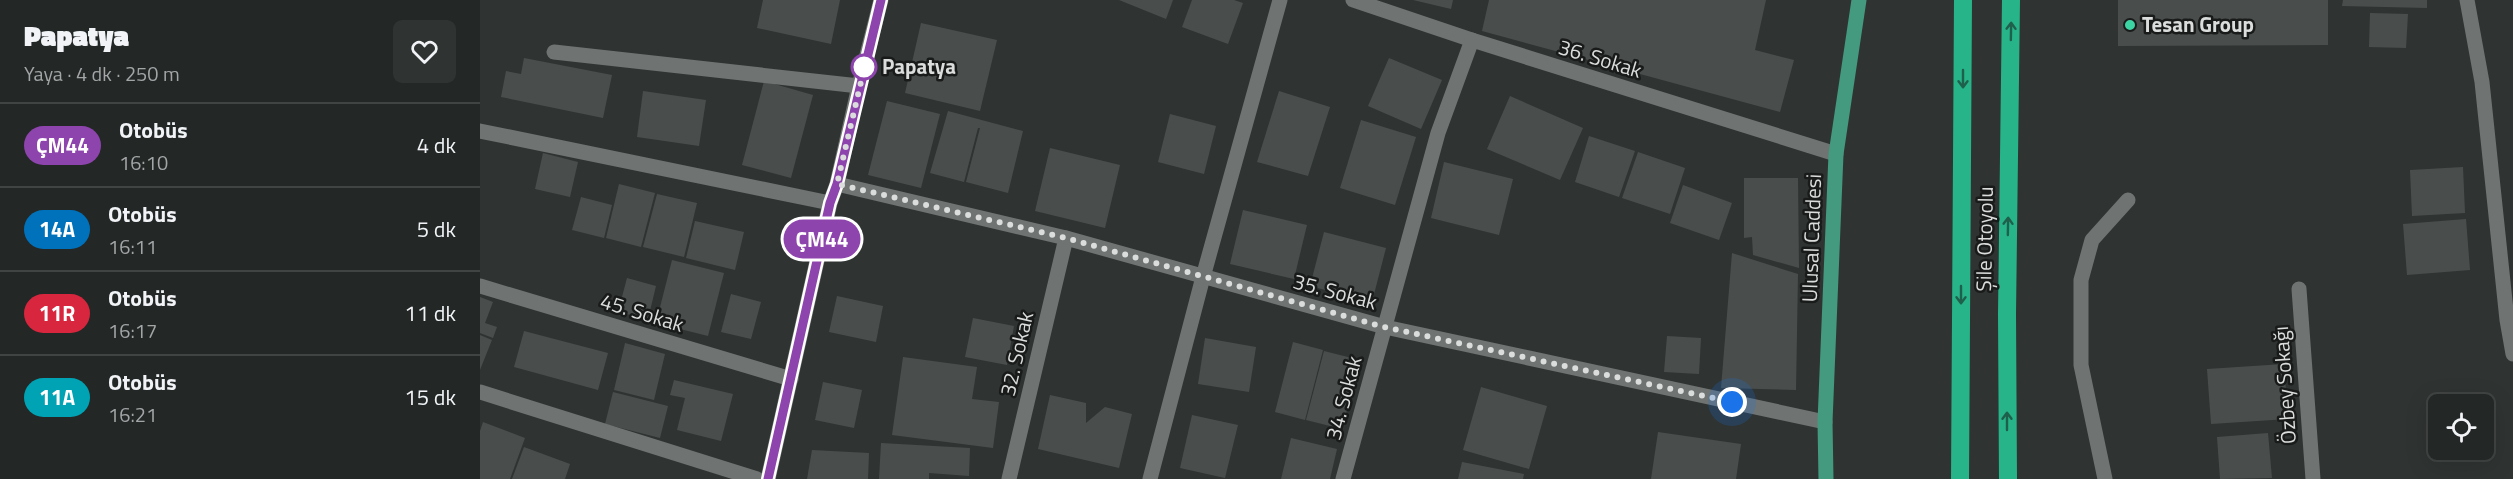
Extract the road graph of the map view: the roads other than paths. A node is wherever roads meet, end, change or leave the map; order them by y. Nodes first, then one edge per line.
1 (882, 0) edge
2 (1280, 0) edge
3 (1353, 0) edge
4 (1859, 0) edge
5 (1964, 0) edge
6 (2011, 0) edge
7 (2467, 0) edge
8 (1472, 40) junction
9 (554, 52) dead end
10 (859, 86) junction
11 (480, 131) edge
12 (1836, 154) junction
13 (837, 184) junction
14 (2128, 200) dead end
15 (830, 203) junction
16 (1066, 238) junction
17 (1203, 277) junction
18 (480, 286) edge
19 (2299, 289) dead end
20 (1384, 327) junction
21 (2513, 354) edge
22 (791, 379) junction
23 (480, 392) edge
24 (1825, 422) junction
25 (757, 479) edge
26 (768, 479) edge
27 (1009, 479) edge
28 (1150, 479) edge
29 (1343, 479) edge
30 (1826, 479) edge
31 (1960, 479) edge
32 (2008, 479) edge
33 (2105, 479) edge
34 (2313, 479) edge

1 - 10 street
2 - 17 street
3 - 8 street, 36. Sokak
4 - 12 main road, Ulusal Caddesi
5 -> 31 highway, Şile Otoyolu
32 -> 6 highway, Şile Otoyolu
7 - 21 street
8 - 12 street, 36. Sokak
8 - 20 street, 34. Sokak
9 - 10 street
10 - 13 street
11 - 15 street
12 - 24 main road, Ulusal Caddesi
13 - 15 street
13 - 16 street, 35. Sokak
14 - 33 street
15 - 22 street
16 - 17 street, 35. Sokak
16 - 27 street, 32. Sokak
17 - 20 street, 35. Sokak
17 - 28 street
18 - 22 street, 45. Sokak
19 - 34 street, Özbey Sokağı
20 - 24 street, 35. Sokak
20 - 29 street, 34. Sokak
22 - 26 street
23 - 25 street
24 - 30 main road, Ulusal Caddesi

